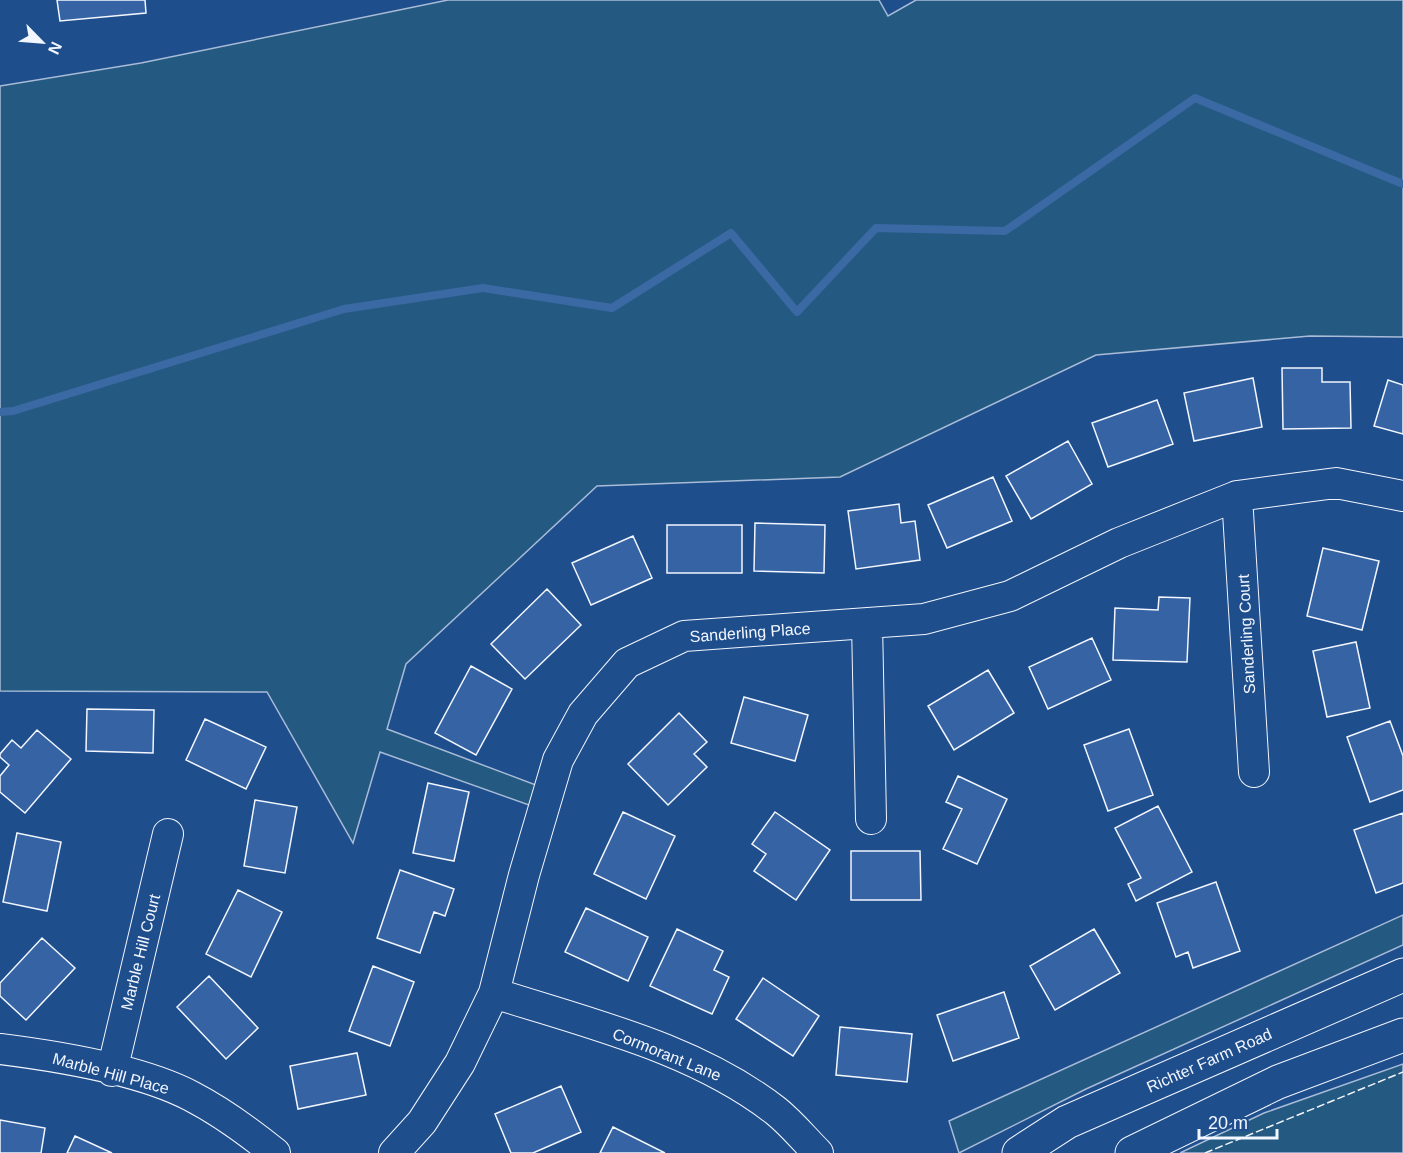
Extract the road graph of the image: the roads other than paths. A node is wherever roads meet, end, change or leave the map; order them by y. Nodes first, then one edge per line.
1 (1237, 496) junction
2 (1403, 496) edge
3 (867, 623) junction
4 (1254, 772) dead end
5 (871, 819) dead end
6 (168, 834) dead end
7 (1403, 975) edge
8 (494, 993) junction
9 (1403, 1035) edge
10 (0, 1049) edge
11 (112, 1071) junction
12 (275, 1153) edge
13 (394, 1153) edge
14 (818, 1153) edge
15 (1019, 1153) edge
16 (1132, 1153) edge

1 - 2 street, Sanderling Place
1 - 3 street, Sanderling Place
1 - 4 street, Sanderling Court
3 - 5 street
3 - 8 street, Sanderling Place
6 - 11 street, Marble Hill Court
7 - 15 main road, Richter Farm Road
8 - 13 street, Sanderling Place
8 - 14 street, Cormorant Lane
9 - 16 main road
10 - 11 street, Marble Hill Place
11 - 12 street, Marble Hill Place

